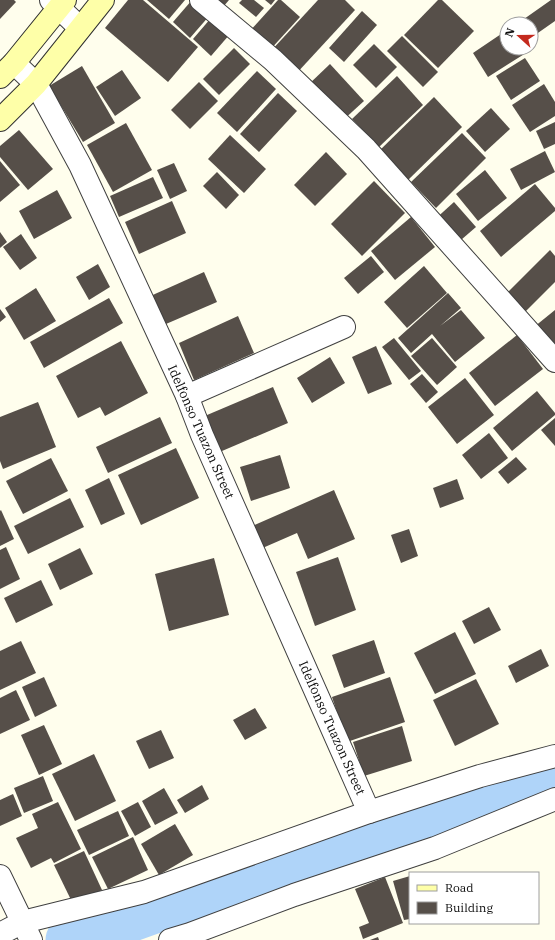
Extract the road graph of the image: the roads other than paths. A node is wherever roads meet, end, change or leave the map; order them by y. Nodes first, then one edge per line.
1 (103, 0) edge
2 (201, 0) edge
3 (58, 2) edge
4 (80, 28) junction
5 (7, 70) edge
6 (36, 84) junction
7 (0, 120) edge
8 (344, 327) dead end
9 (555, 360) edge
10 (187, 396) junction
11 (555, 756) edge
12 (555, 799) edge
13 (369, 812) junction
14 (0, 876) edge
15 (27, 932) edge
16 (0, 934) edge
17 (170, 940) edge

1 - 4 main road
2 - 9 street
3 - 4 street
3 - 5 main road
4 - 6 main road
5 - 6 street, Idelfonso Tuazon Street
6 - 7 main road
6 - 10 street, Idelfonso Tuazon Street
8 - 10 street
10 - 13 street, Idelfonso Tuazon Street
11 - 13 street
12 - 17 street
13 - 15 street
14 - 15 street
15 - 16 street

